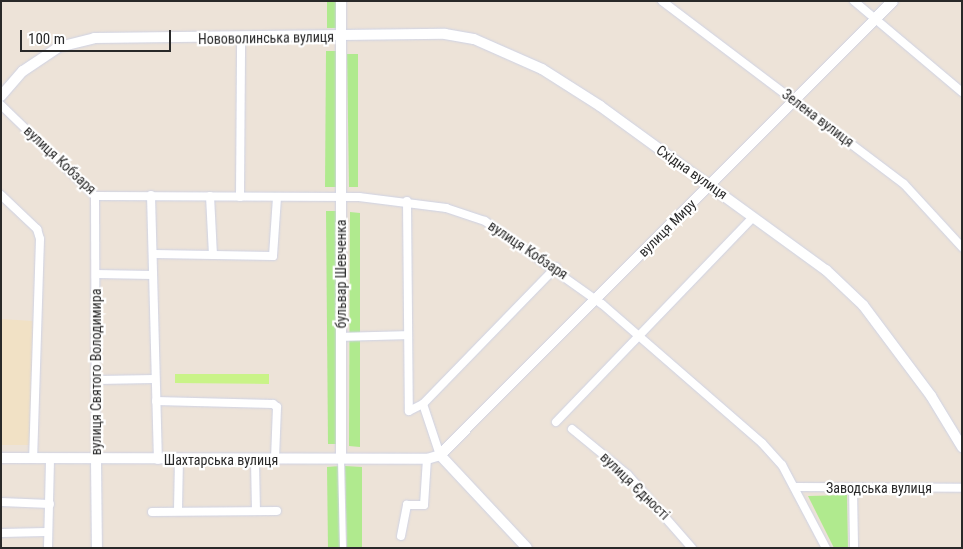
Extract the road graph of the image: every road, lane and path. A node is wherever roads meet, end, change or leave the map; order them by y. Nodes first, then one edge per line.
1 (341, 1) edge
2 (662, 1) edge
3 (854, 1) edge
4 (894, 1) edge
5 (875, 19) junction
6 (342, 37) junction
7 (241, 39) junction
8 (962, 92) edge
9 (1, 96) edge
10 (794, 100) junction
11 (1, 104) edge
12 (710, 184) junction
13 (1, 195) edge
14 (151, 195) junction
15 (95, 196) junction
16 (210, 196) junction
17 (240, 197) junction
18 (277, 198) junction
19 (342, 198) junction
20 (407, 201) junction
21 (753, 216) junction
22 (962, 247) edge
23 (154, 254) junction
24 (214, 255) junction
25 (556, 268) junction
26 (96, 274) junction
27 (152, 275) junction
28 (596, 299) junction
29 (638, 333) junction
30 (408, 335) junction
31 (341, 337) junction
32 (155, 379) junction
33 (97, 380) junction
34 (156, 401) junction
35 (423, 404) junction
36 (556, 422) dead end
37 (572, 429) dead end
38 (962, 447) edge
39 (440, 455) junction
40 (1, 458) edge
41 (33, 459) junction
42 (50, 459) junction
43 (96, 459) junction
44 (341, 459) junction
45 (427, 459) junction
46 (158, 460) junction
47 (179, 460) junction
48 (254, 460) junction
49 (275, 460) junction
50 (795, 488) junction
51 (853, 488) junction
52 (962, 488) edge
53 (1, 502) edge
54 (50, 504) junction
55 (178, 510) junction
56 (256, 511) junction
57 (277, 511) dead end
58 (152, 512) dead end
59 (46, 532) junction
60 (1, 533) edge
61 (401, 536) dead end
62 (48, 548) edge
63 (97, 548) edge
64 (342, 548) edge
65 (527, 548) edge
66 (692, 548) edge
67 (826, 548) edge
68 (854, 548) edge

1 - 6 street, бульвар Шевченка
2 - 10 street, Зелена вулиця
3 - 5 street
4 - 5 street, вулиця Миру
5 - 8 street
5 - 10 street, вулиця Миру
6 - 7 street, Нововолинська вулиця
6 - 12 street, Східна вулиця
6 - 19 street, бульвар Шевченка
7 - 9 street, Нововолинська вулиця
7 - 17 street
10 - 12 street, вулиця Миру
10 - 22 street, Зелена вулиця
11 - 15 street, вулиця Кобзаря
12 - 21 street, Східна вулиця
12 - 28 street, вулиця Миру
13 - 41 street
14 - 15 street, вулиця Кобзаря
14 - 16 street, вулиця Кобзаря
14 - 23 street
15 - 26 street, вулиця Святого Володимира
16 - 17 street, вулиця Кобзаря
16 - 24 street
17 - 18 street, вулиця Кобзаря
18 - 19 street, вулиця Кобзаря
18 - 24 street
19 - 20 street, вулиця Кобзаря
19 - 31 street, бульвар Шевченка
20 - 25 street, вулиця Кобзаря
20 - 30 street
21 - 29 street
21 - 38 street, Східна вулиця
23 - 24 street
23 - 27 street
25 - 28 street, вулиця Кобзаря
25 - 35 street
26 - 27 street
26 - 33 street, вулиця Святого Володимира
27 - 32 street
28 - 29 street, вулиця Кобзаря
28 - 39 street, вулиця Миру
29 - 36 street
29 - 50 street, вулиця Кобзаря
30 - 31 street
30 - 35 street
31 - 44 street, бульвар Шевченка
32 - 33 street
32 - 34 street
33 - 43 street, вулиця Святого Володимира
34 - 46 street
34 - 49 street
35 - 39 street
37 - 66 street, вулиця Єдності
39 - 45 street, Шахтарська вулиця
39 - 65 street
40 - 41 street, Шахтарська вулиця
41 - 42 street, Шахтарська вулиця
42 - 43 street, Шахтарська вулиця
42 - 54 street
43 - 46 street, Шахтарська вулиця
43 - 63 street, вулиця Святого Володимира
44 - 45 street, Шахтарська вулиця
44 - 49 street, Шахтарська вулиця
44 - 64 street, бульвар Шевченка
45 - 61 street
46 - 47 street, Шахтарська вулиця
47 - 48 street, Шахтарська вулиця
47 - 55 street
48 - 49 street, Шахтарська вулиця
48 - 56 street
50 - 51 street, Заводська вулиця
50 - 67 street, вулиця Кобзаря
51 - 52 street, Заводська вулиця
51 - 68 street
53 - 54 street
54 - 59 street
55 - 56 street
55 - 58 street
56 - 57 street
59 - 60 street
59 - 62 street

